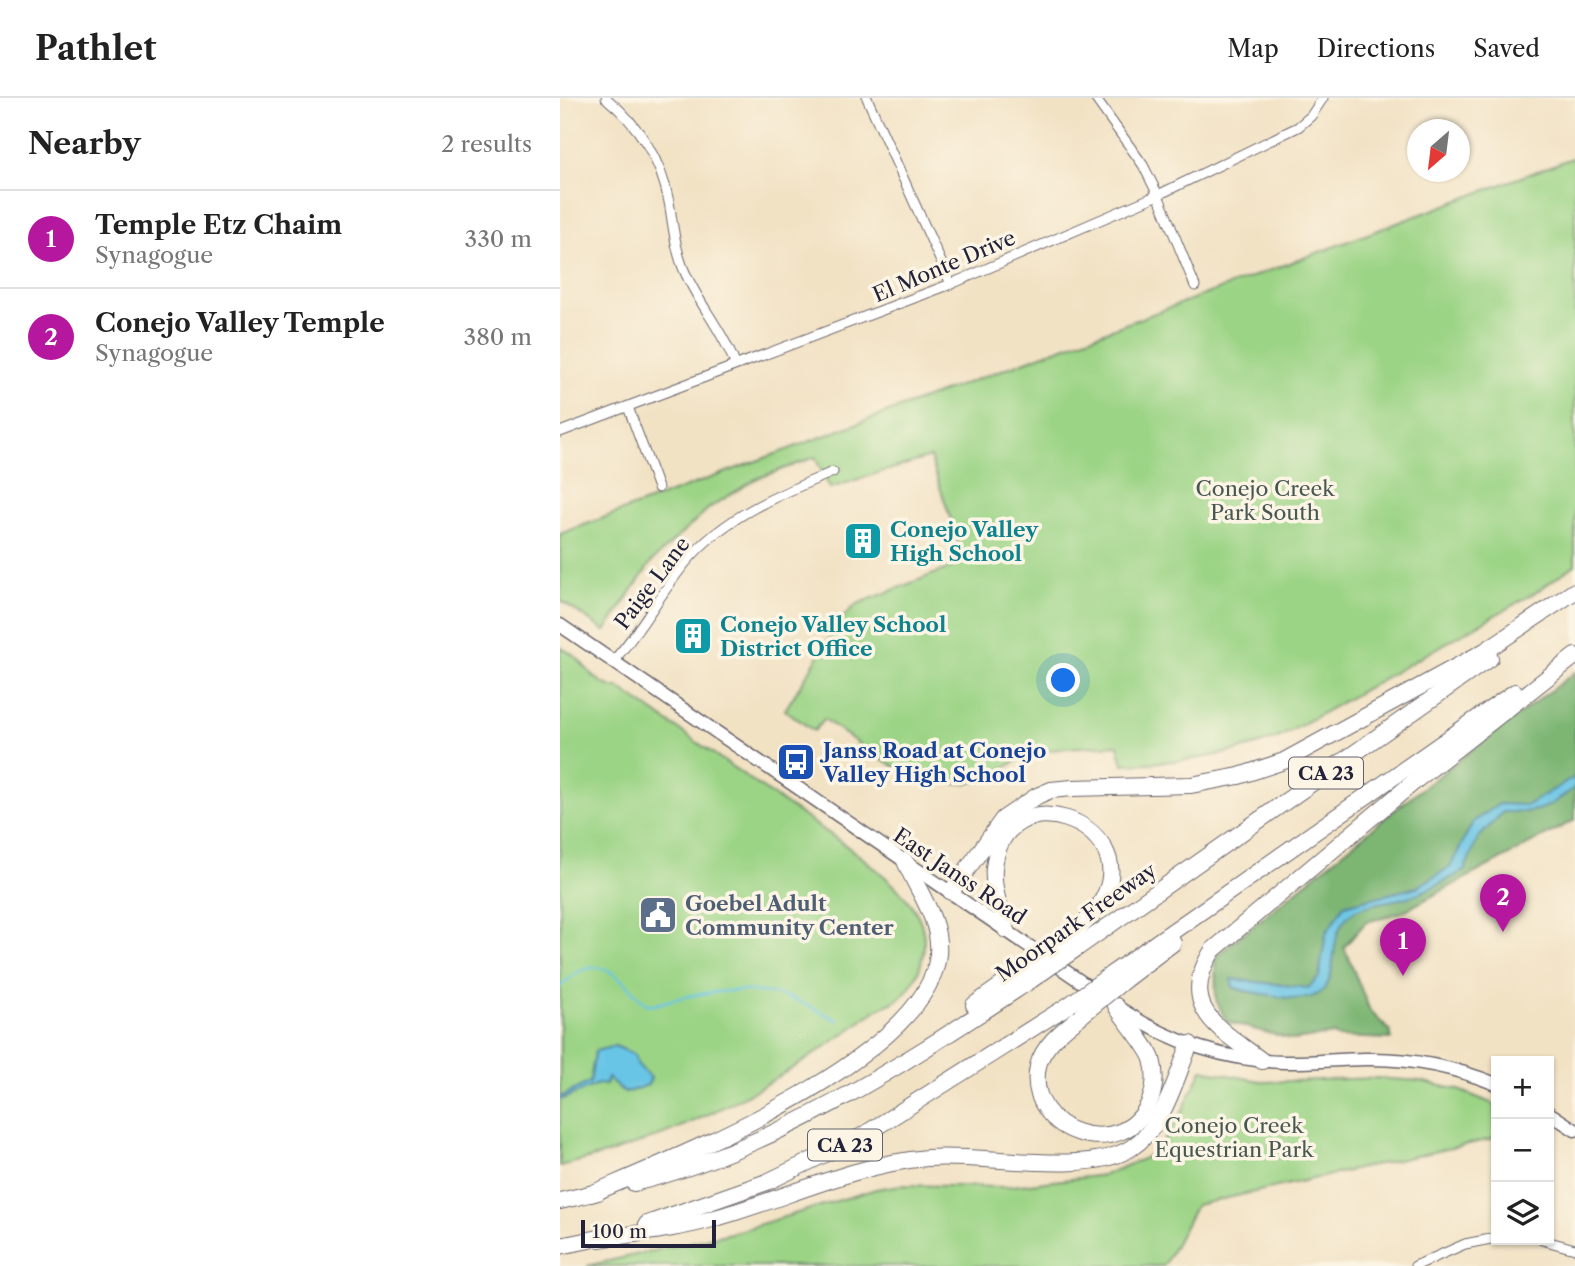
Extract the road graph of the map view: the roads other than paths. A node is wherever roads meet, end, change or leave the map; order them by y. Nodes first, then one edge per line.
1 (606, 98) edge
2 (867, 98) edge
3 (1095, 98) edge
4 (1323, 98) edge
5 (1158, 195) junction
6 (951, 284) junction
7 (1195, 286) dead end
8 (734, 364) junction
9 (628, 407) junction
10 (560, 432) edge
11 (833, 472) dead end
12 (658, 488) dead end
13 (1575, 591) edge
14 (1575, 598) edge
15 (560, 625) edge
16 (1575, 653) edge
17 (613, 661) junction
18 (905, 861) junction
19 (951, 892) junction
20 (1006, 930) junction
21 (1071, 944) junction
22 (1116, 1006) junction
23 (1076, 1009) junction
24 (1190, 1044) junction
25 (1262, 1061) junction
26 (1491, 1082) edge
27 (1554, 1116) edge
28 (1575, 1130) edge
29 (591, 1194) junction
30 (560, 1201) edge
31 (599, 1239) junction
32 (1491, 1239) edge
33 (1554, 1243) edge
34 (560, 1247) edge
35 (1575, 1249) edge
36 (1415, 1266) edge

1 - 8 street
2 - 6 street
3 - 5 street
4 - 5 street, El Monte Drive
5 - 6 street, El Monte Drive
5 - 7 street
6 - 8 street, El Monte Drive
8 - 9 street, El Monte Drive
9 - 10 street, El Monte Drive
9 - 12 street
11 - 17 street, Paige Lane
13 - 19 highway
14 - 21 highway, Moorpark Freeway / CA 23
15 - 17 main road, East Janss Road
16 - 23 highway, CA 23, bridge
16 - 25 highway
17 - 18 main road, East Janss Road
18 - 19 main road, East Janss Road
18 - 29 highway
19 - 20 main road, East Janss Road
20 - 21 highway
20 - 22 main road, East Janss Road
21 - 29 highway, Moorpark Freeway / CA 23, bridge
22 - 23 highway
22 - 24 main road, East Janss Road
23 - 31 highway, CA 23
24 - 25 main road, East Janss Road
24 - 31 highway
25 - 26 main road, East Janss Road
27 - 28 main road
29 - 30 highway, Moorpark Freeway / CA 23
31 - 34 highway, CA 23
32 - 36 street
33 - 35 street

